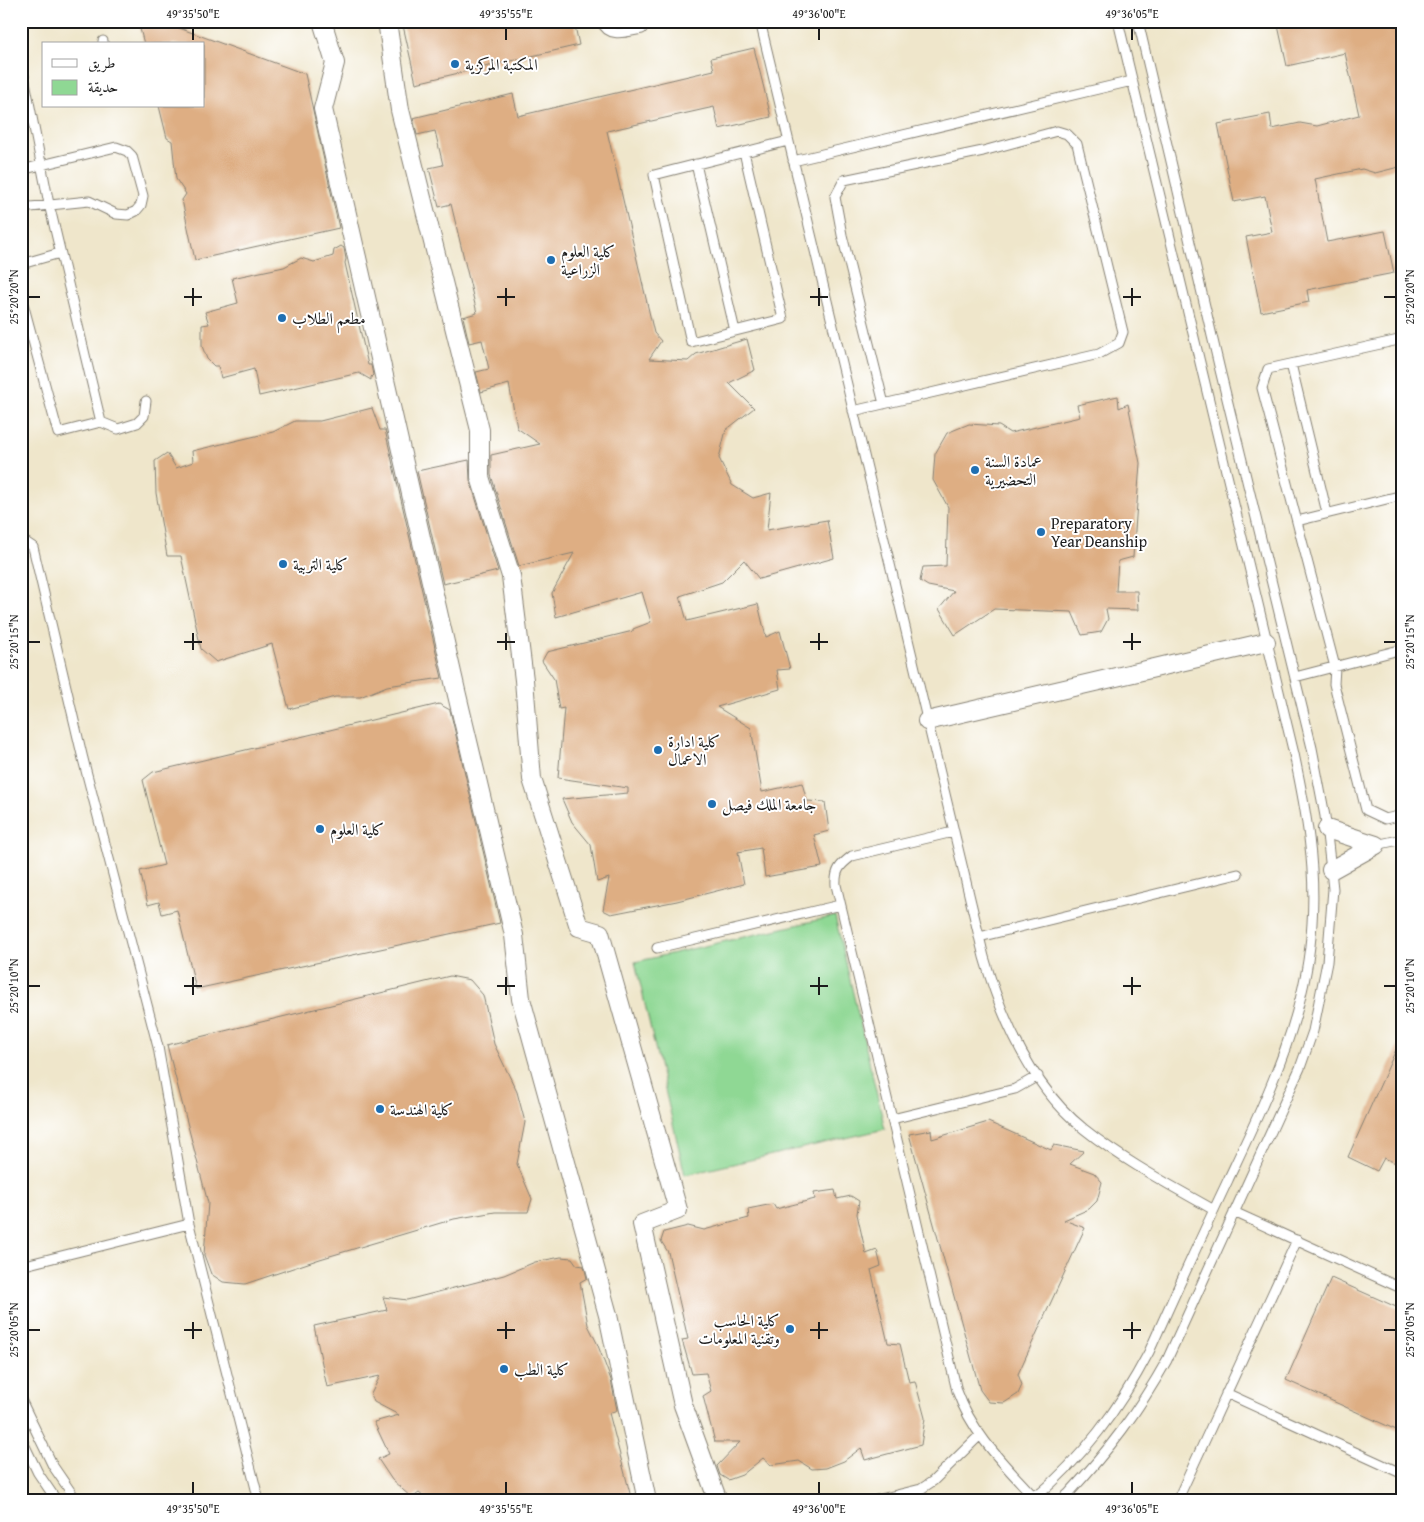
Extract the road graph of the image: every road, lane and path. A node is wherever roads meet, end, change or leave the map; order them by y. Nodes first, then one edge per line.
1 (322, 21) edge
2 (387, 21) edge
3 (601, 21) edge
4 (760, 21) edge
5 (1118, 21) edge
6 (1138, 21) edge
7 (642, 29) dead end
8 (21, 62) edge
9 (1132, 81) junction
10 (788, 141) junction
11 (744, 152) junction
12 (793, 161) junction
13 (696, 164) junction
14 (42, 165) junction
15 (21, 170) edge
16 (49, 204) junction
17 (21, 208) edge
18 (60, 253) junction
19 (21, 268) edge
20 (21, 296) edge
21 (735, 331) junction
22 (1403, 339) edge
23 (1291, 364) junction
24 (146, 401) dead end
25 (884, 404) junction
26 (853, 411) junction
27 (101, 422) junction
28 (1403, 495) edge
29 (1327, 513) junction
30 (1297, 521) junction
31 (21, 539) edge
32 (1266, 642) junction
33 (1403, 650) edge
34 (1335, 667) junction
35 (1295, 677) junction
36 (927, 721) junction
37 (1403, 815) edge
38 (1327, 829) junction
39 (953, 832) junction
40 (1403, 839) edge
41 (1376, 845) junction
42 (1331, 870) junction
43 (1238, 874) dead end
44 (840, 905) junction
45 (979, 937) junction
46 (657, 948) dead end
47 (1038, 1076) junction
48 (892, 1119) junction
49 (1214, 1210) junction
50 (1234, 1212) junction
51 (189, 1224) junction
52 (1297, 1240) junction
53 (21, 1266) edge
54 (1403, 1289) edge
55 (1226, 1393) junction
56 (21, 1400) edge
57 (980, 1435) junction
58 (21, 1438) edge
59 (1403, 1474) edge
60 (1035, 1500) edge
61 (57, 1501) edge
62 (78, 1501) edge
63 (259, 1501) edge
64 (647, 1501) edge
65 (718, 1501) edge
66 (872, 1501) edge
67 (1060, 1501) edge
68 (1178, 1501) edge

1 - 64 street
2 - 65 street
3 - 7 lane
4 - 10 lane
5 - 9 lane
6 - 35 lane
8 - 14 lane
9 - 12 lane
9 - 32 lane
10 - 11 lane
10 - 12 lane
11 - 13 lane
11 - 21 lane
12 - 26 lane
13 - 21 lane
13 - 21 lane
14 - 15 lane
14 - 16 lane
14 - 16 lane
16 - 17 lane
16 - 18 lane
18 - 19 lane
18 - 27 lane
20 - 27 lane
22 - 23 lane
23 - 29 lane
23 - 30 lane
24 - 27 lane
25 - 25 lane
25 - 26 lane
26 - 36 lane
28 - 29 lane
29 - 30 lane
30 - 34 lane
31 - 51 lane
32 - 36 street
32 - 49 lane
33 - 34 lane
34 - 35 lane
34 - 37 lane
35 - 38 lane
36 - 39 lane
38 - 41 street
38 - 42 lane
39 - 44 lane
39 - 45 lane
40 - 41 lane
41 - 42 street
42 - 50 lane
43 - 45 lane
44 - 46 lane
44 - 48 lane
45 - 47 lane
47 - 48 lane
47 - 49 lane
48 - 57 lane
49 - 60 lane
50 - 52 lane
50 - 67 lane
51 - 53 lane
51 - 63 lane
52 - 54 lane
52 - 55 lane
55 - 59 lane
55 - 68 lane
56 - 62 lane
57 - 60 lane
57 - 66 lane
58 - 61 lane

